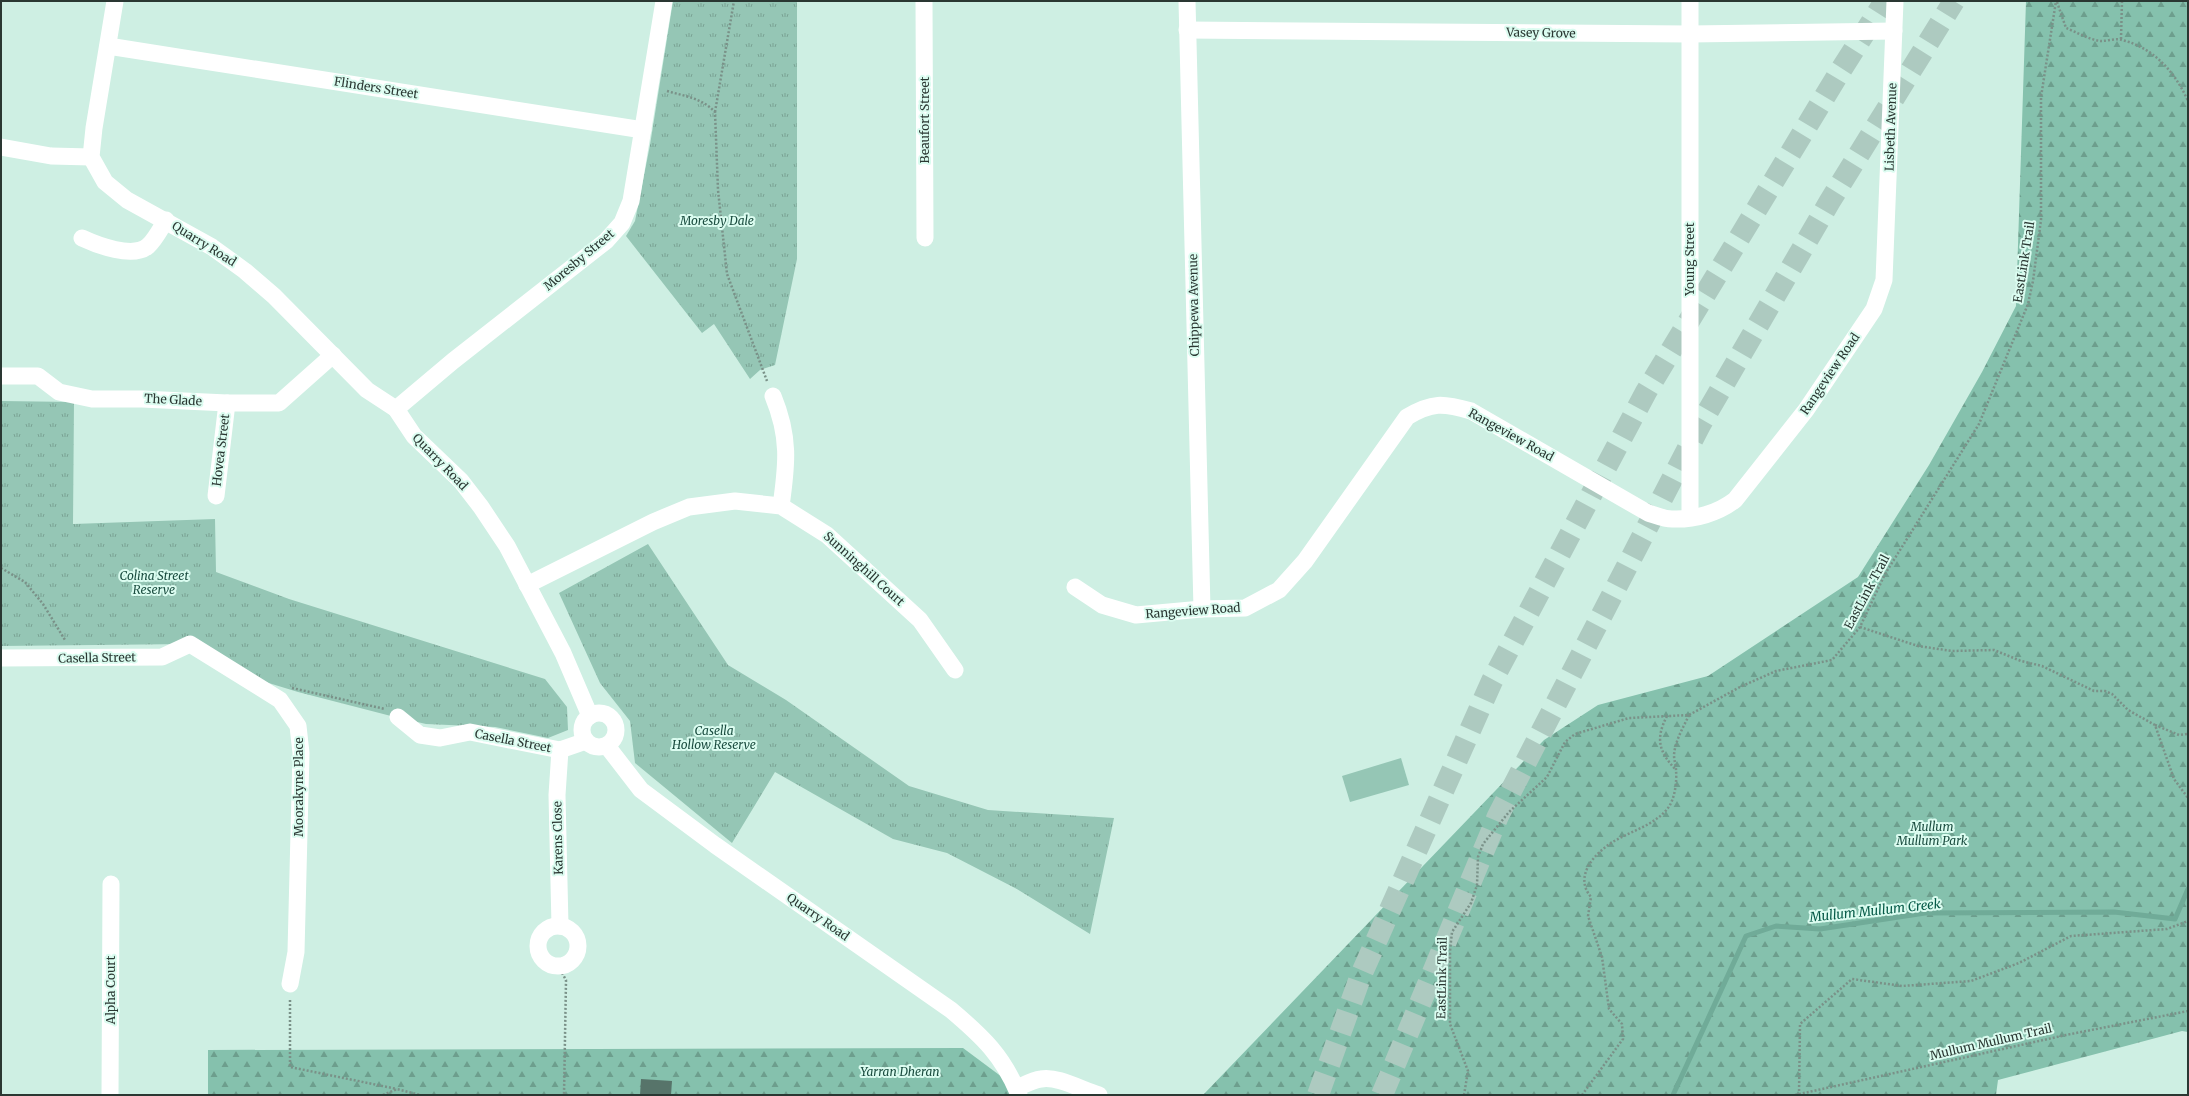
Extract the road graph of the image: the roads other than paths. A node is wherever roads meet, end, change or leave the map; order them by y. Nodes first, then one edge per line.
1 (115, 1) edge
2 (664, 1) edge
3 (924, 1) edge
4 (1187, 1) edge
5 (1690, 1) edge
6 (1895, 1) edge
7 (1187, 30) junction
8 (1894, 31) junction
9 (1690, 34) junction
10 (108, 46) junction
11 (643, 130) junction
12 (1, 147) edge
13 (91, 157) junction
14 (166, 220) junction
15 (82, 238) dead end
16 (925, 238) dead end
17 (1887, 252) joint
18 (333, 355) junction
19 (1, 376) edge
20 (773, 396) road end
21 (227, 403) junction
22 (396, 409) junction
23 (216, 496) dead end
24 (781, 506) junction
25 (1690, 518) junction
26 (527, 585) junction
27 (1075, 587) dead end
28 (1202, 609) junction
29 (190, 644) joint
30 (1, 658) edge
31 (955, 670) dead end
32 (590, 716) junction
33 (398, 717) road end
34 (586, 741) junction
35 (606, 746) junction
36 (560, 750) junction
37 (111, 884) dead end
38 (560, 926) junction
39 (290, 984) road end
40 (1018, 1092) edge
41 (110, 1095) edge
42 (1099, 1095) edge

1 - 10 street
2 - 11 street, Moresby Street
3 - 16 street, Beaufort Street
4 - 7 street, Chippewa Avenue
5 - 9 street, Young Street
6 - 8 street, Lisbeth Avenue
7 - 9 street, Vasey Grove
7 - 28 street, Chippewa Avenue
8 - 9 street, Vasey Grove
8 - 17 street, Lisbeth Avenue
9 - 25 street, Young Street
10 - 11 street, Flinders Street
10 - 13 street
11 - 22 street, Moresby Street
12 - 13 street
13 - 14 street, Quarry Road
14 - 15 street, Quarry Road
14 - 18 street, Quarry Road
17 - 25 street, Rangeview Road
18 - 21 street, The Glade
18 - 22 street, Quarry Road
19 - 21 street, The Glade
20 - 24 street
21 - 23 street, Hovea Street
22 - 26 street, Quarry Road
24 - 26 street, Sunninghill Court
24 - 31 street, Sunninghill Court
25 - 28 street, Rangeview Road
26 - 32 street, Quarry Road
27 - 28 street, Rangeview Road
29 - 30 street, Casella Street
29 - 39 street, Moorakyne Place
32 - 34 street
32 - 35 street
33 - 36 street, Casella Street
34 - 35 street
34 - 36 street, Casella Street
35 - 40 street, Quarry Road
36 - 38 street, Karens Close
37 - 41 street, Alpha Court
38 - 38 street
40 - 42 street

